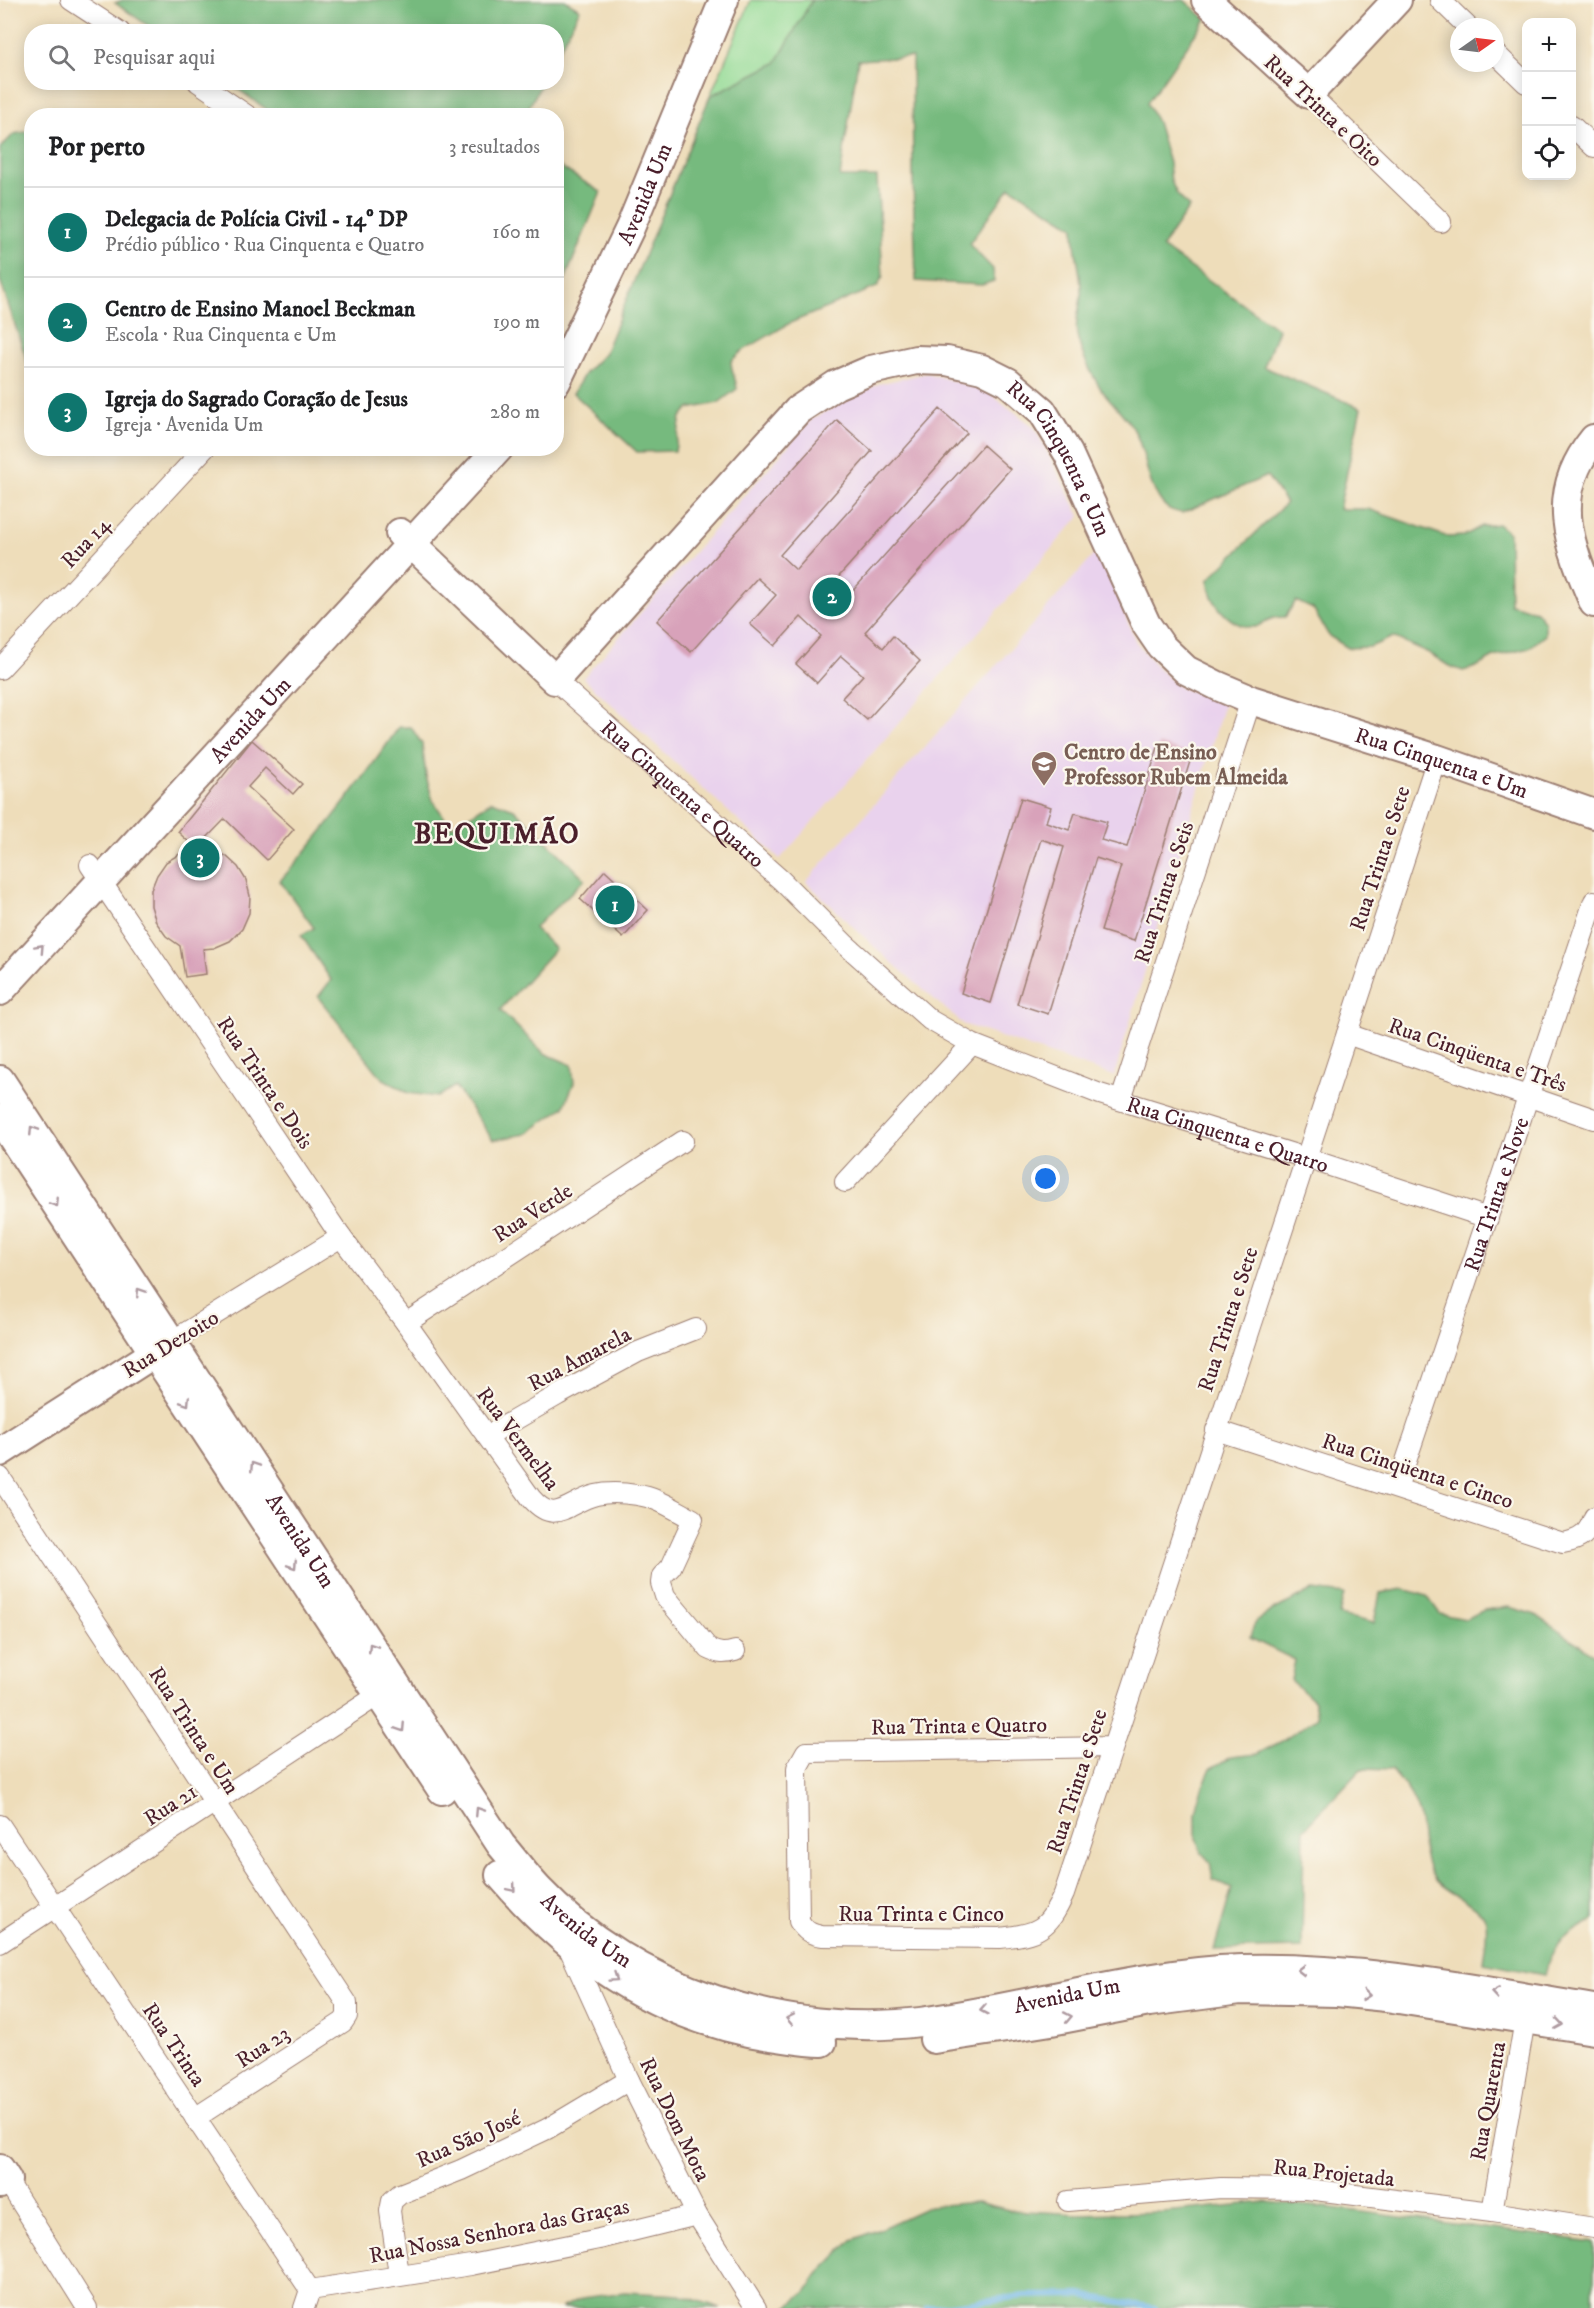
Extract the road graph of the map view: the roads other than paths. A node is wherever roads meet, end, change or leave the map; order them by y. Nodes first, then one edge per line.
1 (71, 0) edge
2 (707, 0) edge
3 (724, 0) edge
4 (1206, 0) edge
5 (1397, 0) edge
6 (1440, 0) edge
7 (1459, 18) edge
8 (108, 24) edge
9 (1504, 61) edge
10 (1522, 78) edge
11 (210, 90) edge
12 (1309, 94) junction
13 (236, 108) edge
14 (1576, 130) edge
15 (1594, 147) edge
16 (1441, 222) dead end
17 (564, 357) edge
18 (564, 360) edge
19 (1594, 440) edge
20 (198, 456) edge
21 (471, 456) edge
22 (491, 456) edge
23 (406, 539) junction
24 (1594, 603) edge
25 (0, 669) edge
26 (555, 680) junction
27 (1251, 700) junction
28 (1437, 759) junction
29 (1594, 814) edge
30 (95, 873) junction
31 (1594, 901) edge
32 (0, 962) edge
33 (0, 991) edge
34 (1347, 1034) junction
35 (972, 1044) junction
36 (0, 1080) edge
37 (1528, 1097) junction
38 (1121, 1100) junction
39 (0, 1119) edge
40 (1594, 1119) edge
41 (683, 1141) dead end
42 (1306, 1158) junction
43 (845, 1182) dead end
44 (1488, 1218) junction
45 (341, 1237) junction
46 (406, 1323) junction
47 (696, 1329) dead end
48 (163, 1347) junction
49 (1216, 1430) junction
50 (487, 1436) junction
51 (0, 1452) edge
52 (0, 1477) edge
53 (1397, 1488) junction
54 (1594, 1517) edge
55 (735, 1651) dead end
56 (387, 1689) junction
57 (1113, 1747) junction
58 (214, 1804) junction
59 (0, 1825) edge
60 (1064, 1894) joint
61 (55, 1907) junction
62 (799, 1921) joint
63 (0, 1943) edge
64 (567, 1943) junction
65 (1527, 2008) junction
66 (348, 2009) joint
67 (1594, 2009) edge
68 (1594, 2030) edge
69 (629, 2080) junction
70 (195, 2118) junction
71 (2, 2178) edge
72 (1068, 2201) dead end
73 (1492, 2212) junction
74 (697, 2215) junction
75 (1594, 2228) edge
76 (399, 2275) junction
77 (307, 2299) edge
78 (87, 2308) edge
79 (756, 2308) edge

1 - 8 street
2 - 17 main road, Avenida Um
3 - 18 main road, Avenida Um
4 - 12 main road, Rua Trinta e Oito
5 - 12 main road
6 - 7 street
9 - 10 street
11 - 13 street
12 - 16 street, Rua Trinta e Oito
14 - 15 street
19 - 24 main road
20 - 25 street, Rua 14
21 - 23 main road, Avenida Um
22 - 23 main road, Avenida Um
23 - 26 main road, Rua Cinquenta e Quatro
23 - 30 main road, Avenida Um
26 - 27 main road, Rua Cinquenta e Um
26 - 35 street, Rua Cinquenta e Quatro
27 - 28 main road, Rua Cinquenta e Um
27 - 38 street, Rua Trinta e Seis
28 - 29 main road, Rua Cinquenta e Um
28 - 34 street, Rua Trinta e Sete
30 - 32 main road, Avenida Um
33 -> 30 main road, Avenida Um
30 - 45 street, Rua Trinta e Dois
31 - 37 street, Rua Trinta e Nove
34 - 37 street, Rua Cinqüenta e Três
34 - 42 street, Rua Trinta e Sete
35 - 38 street, Rua Cinquenta e Quatro
35 - 43 street
48 -> 36 main road, Avenida Um
37 - 40 street, Rua Cinqüenta e Três
37 - 44 street, Rua Trinta e Nove
38 - 42 street, Rua Cinquenta e Quatro
39 -> 48 main road, Avenida Um
41 - 46 street, Rua Verde
42 - 44 street, Rua Cinquenta e Quatro
42 - 49 street, Rua Trinta e Sete
44 - 53 street, Rua Trinta e Nove
45 - 46 street, Rua Trinta e Dois
45 - 48 street, Rua Dezoito
46 - 50 street, Rua Vermelha
47 - 50 street, Rua Amarela
48 - 51 main road, Rua Dezoito
48 - 56 main road, Avenida Um
49 - 53 street, Rua Cinqüenta e Cinco
49 - 57 street, Rua Trinta e Sete
50 - 55 street, Rua Vermelha
52 - 58 street, Rua Trinta e Um
53 - 54 street, Rua Cinqüenta e Cinco
56 - 58 street, Rua 21
56 -> 64 main road, Avenida Um
65 -> 56 main road, Avenida Um
57 - 60 street, Rua Trinta e Sete
57 - 62 street, Rua Trinta e Quatro
58 - 61 street, Rua 21
58 - 66 street, Rua Trinta e Um
59 - 61 street, Rua Trinta
60 - 62 street, Rua Trinta e Cinco
61 - 63 street, Rua 21
61 - 70 street, Rua Trinta
64 -> 65 main road, Avenida Um
64 - 69 street, Rua Dom Mota
65 - 67 main road, Avenida Um
65 -> 68 main road, Avenida Um
65 - 73 street, Rua Quarenta
66 - 70 street, Rua 23
69 - 74 street, Rua Dom Mota
69 - 76 street, Rua São José
70 - 77 street, Rua Trinta
71 - 78 street
72 - 73 street, Rua Projetada
73 - 75 street, Rua Projetada
74 - 76 street, Rua Nossa Senhora das Graças
74 - 79 street, Rua Dom Mota
76 - 77 street, Rua Nossa Senhora das Graças

